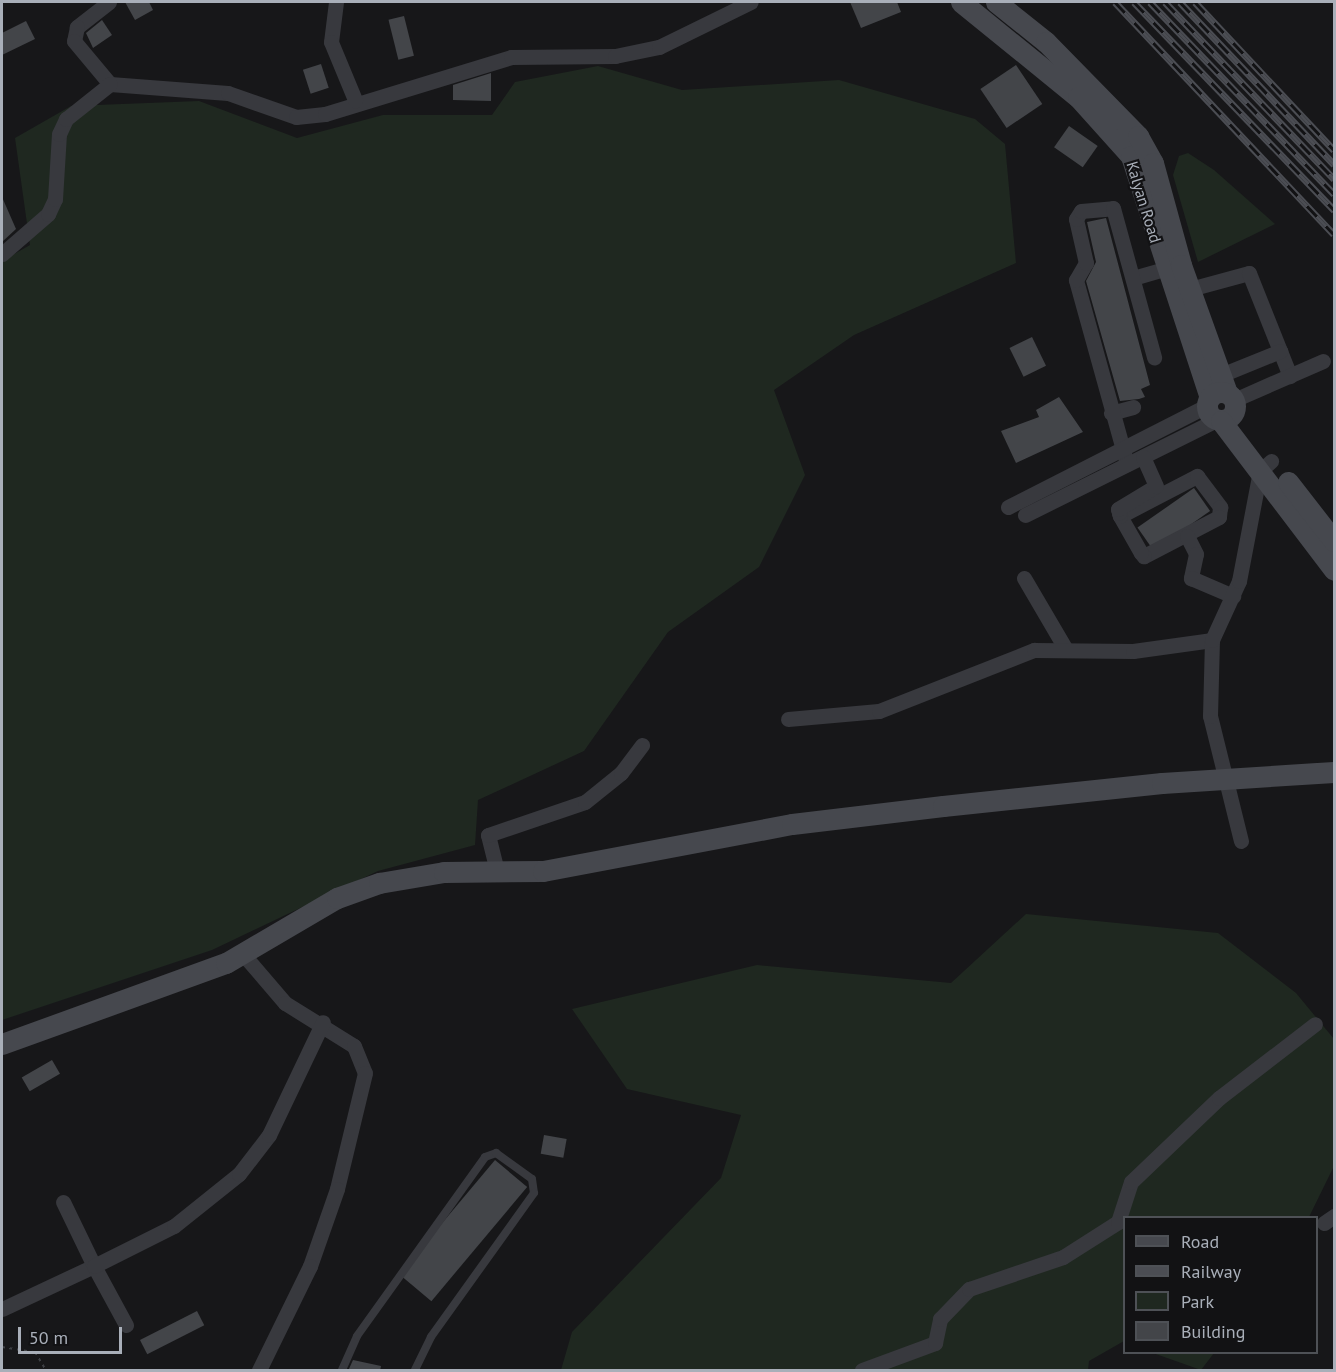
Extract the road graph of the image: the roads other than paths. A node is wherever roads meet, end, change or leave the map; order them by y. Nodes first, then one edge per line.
1 (109, 2) edge
2 (336, 2) edge
3 (751, 2) edge
4 (961, 2) edge
5 (996, 2) edge
6 (110, 84) junction
7 (355, 100) junction
8 (1124, 133) junction
9 (2, 254) edge
10 (1164, 268) junction
11 (1132, 278) junction
12 (1190, 289) junction
13 (1280, 351) junction
14 (1154, 357) dead end
15 (1323, 361) dead end
16 (1290, 376) junction
17 (1221, 403) junction
18 (1133, 407) dead end
19 (1111, 413) junction
20 (1120, 450) junction
21 (1143, 457) junction
22 (1127, 464) junction
23 (1266, 466) junction
24 (1008, 507) dead end
25 (1025, 515) dead end
26 (1120, 516) junction
27 (1187, 536) junction
28 (1335, 541) edge
29 (1335, 570) edge
30 (1024, 578) dead end
31 (1233, 596) junction
32 (1212, 640) junction
33 (1065, 648) junction
34 (788, 719) dead end
35 (642, 745) dead end
36 (1335, 772) edge
37 (1225, 780) junction
38 (1241, 841) dead end
39 (497, 871) junction
40 (243, 954) junction
41 (323, 1022) junction
42 (1315, 1024) dead end
43 (2, 1044) edge
44 (63, 1202) dead end
45 (94, 1266) junction
46 (2, 1309) edge
47 (126, 1325) dead end
48 (259, 1371) edge
49 (342, 1371) edge
50 (415, 1371) edge
51 (862, 1371) edge

1 - 6 street
2 - 7 street
3 - 7 street
4 - 8 street, Kalyan Road
5 - 8 street, Kalyan Road
6 - 7 street
6 - 9 street
8 - 10 street, Kalyan Road
8 - 12 street, Kalyan Road
10 - 11 street
10 - 17 street, Kalyan Road
11 - 14 street
11 - 19 street
12 - 13 street
12 - 17 street, Kalyan Road
13 - 16 street
13 - 17 street
15 - 16 street
16 - 17 street
17 - 20 street
17 - 21 street
17 - 23 street, Kalyan Road
18 - 19 street
19 - 20 street
20 - 22 street
20 - 24 street
21 - 22 street
21 - 26 street
22 - 25 street
23 - 28 street, Kalyan Road
23 - 29 street, Kalyan Road
23 - 31 street
26 - 27 street
26 - 27 street
27 - 31 street
30 - 33 street
31 - 32 street
32 - 33 street
32 - 37 street
33 - 34 street
35 - 39 street
36 - 37 street
37 - 38 street
37 - 39 street
39 - 40 street
40 - 41 street
40 - 43 street
41 - 45 street
41 - 48 street
42 - 51 street
44 - 45 street
45 - 46 street
45 - 47 street
49 - 50 lane

